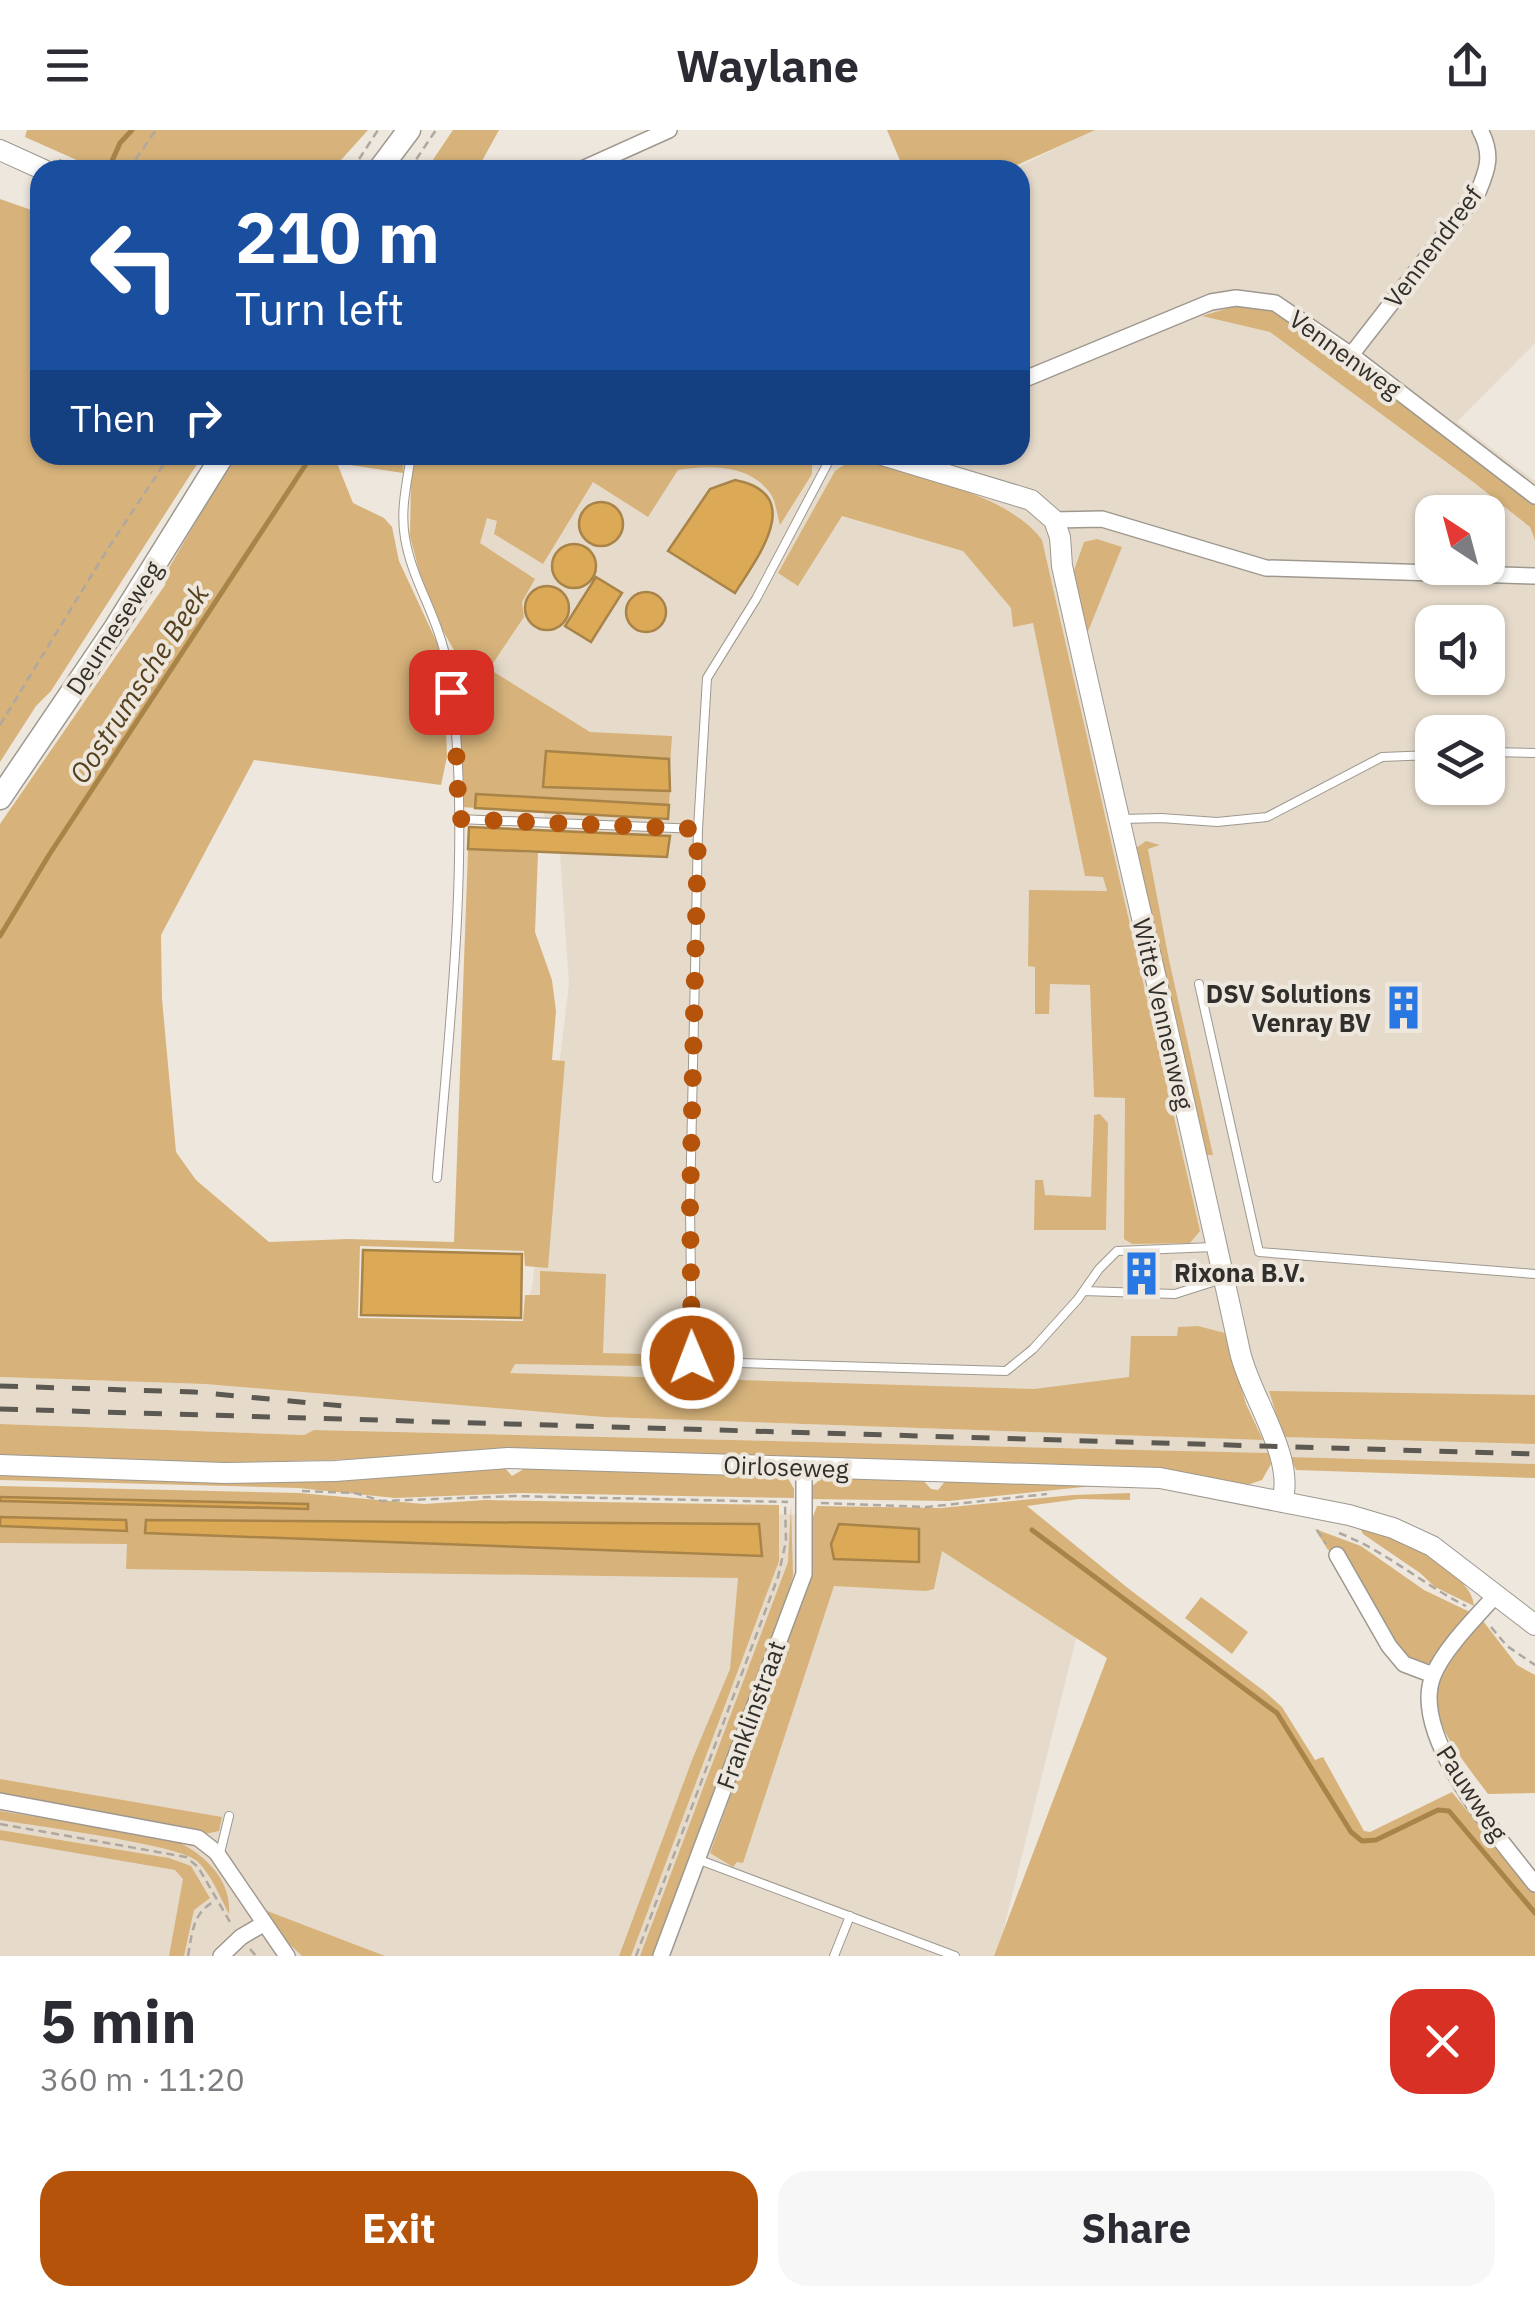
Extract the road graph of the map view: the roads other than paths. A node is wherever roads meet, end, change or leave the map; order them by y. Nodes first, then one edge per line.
1 (409, 130) edge
2 (668, 130) edge
3 (1480, 130) edge
4 (0, 150) edge
5 (388, 160) edge
6 (602, 160) edge
7 (30, 164) edge
8 (1351, 356) junction
9 (1030, 377) edge
10 (217, 465) edge
11 (409, 465) edge
12 (827, 465) edge
13 (932, 465) edge
14 (1535, 496) edge
15 (1054, 520) junction
16 (1535, 576) edge
17 (1505, 752) edge
18 (1535, 753) edge
19 (1415, 756) edge
20 (0, 798) edge
21 (459, 819) junction
22 (1118, 819) junction
23 (698, 829) junction
24 (1199, 984) dead end
25 (437, 1178) dead end
26 (1217, 1247) junction
27 (1535, 1274) edge
28 (1224, 1278) junction
29 (1084, 1290) junction
30 (0, 1465) edge
31 (804, 1468) junction
32 (1282, 1502) junction
33 (1337, 1555) road end
34 (1495, 1596) junction
35 (1535, 1626) edge
36 (1433, 1675) junction
37 (0, 1801) edge
38 (229, 1816) dead end
39 (219, 1858) junction
40 (698, 1858) junction
41 (1535, 1884) edge
42 (850, 1916) junction
43 (263, 1924) junction
44 (222, 1956) edge
45 (287, 1956) edge
46 (661, 1956) edge
47 (834, 1956) edge
48 (955, 1956) edge

1 - 5 main road
2 - 6 street
3 - 8 street, Vennendreef
4 - 7 street
8 - 9 street, Vennenweg
8 - 14 street, Vennenweg
10 - 20 main road, Deurneseweg
11 - 21 lane
12 - 23 lane
13 - 15 street
15 - 16 street
15 - 22 street, Witte Vennenweg
17 - 18 lane
19 - 22 lane
21 - 23 lane
21 - 25 lane
22 - 26 street, Witte Vennenweg
23 - 29 lane
24 - 27 lane
26 - 28 street, Witte Vennenweg
26 - 29 lane
28 - 29 lane
28 - 32 street, Witte Vennenweg
30 - 31 street, Oirloseweg
31 - 32 street, Oirloseweg
31 - 40 street, Franklinstraat
32 - 34 street, Oirloseweg
33 - 36 street
34 - 35 street, Oirloseweg
34 - 36 street
36 - 41 street, Pauwweg
37 - 39 street
38 - 39 lane
39 - 43 street
40 - 42 lane
40 - 46 street, Franklinstraat
42 - 47 lane
42 - 48 lane
43 - 44 street
43 - 45 street

